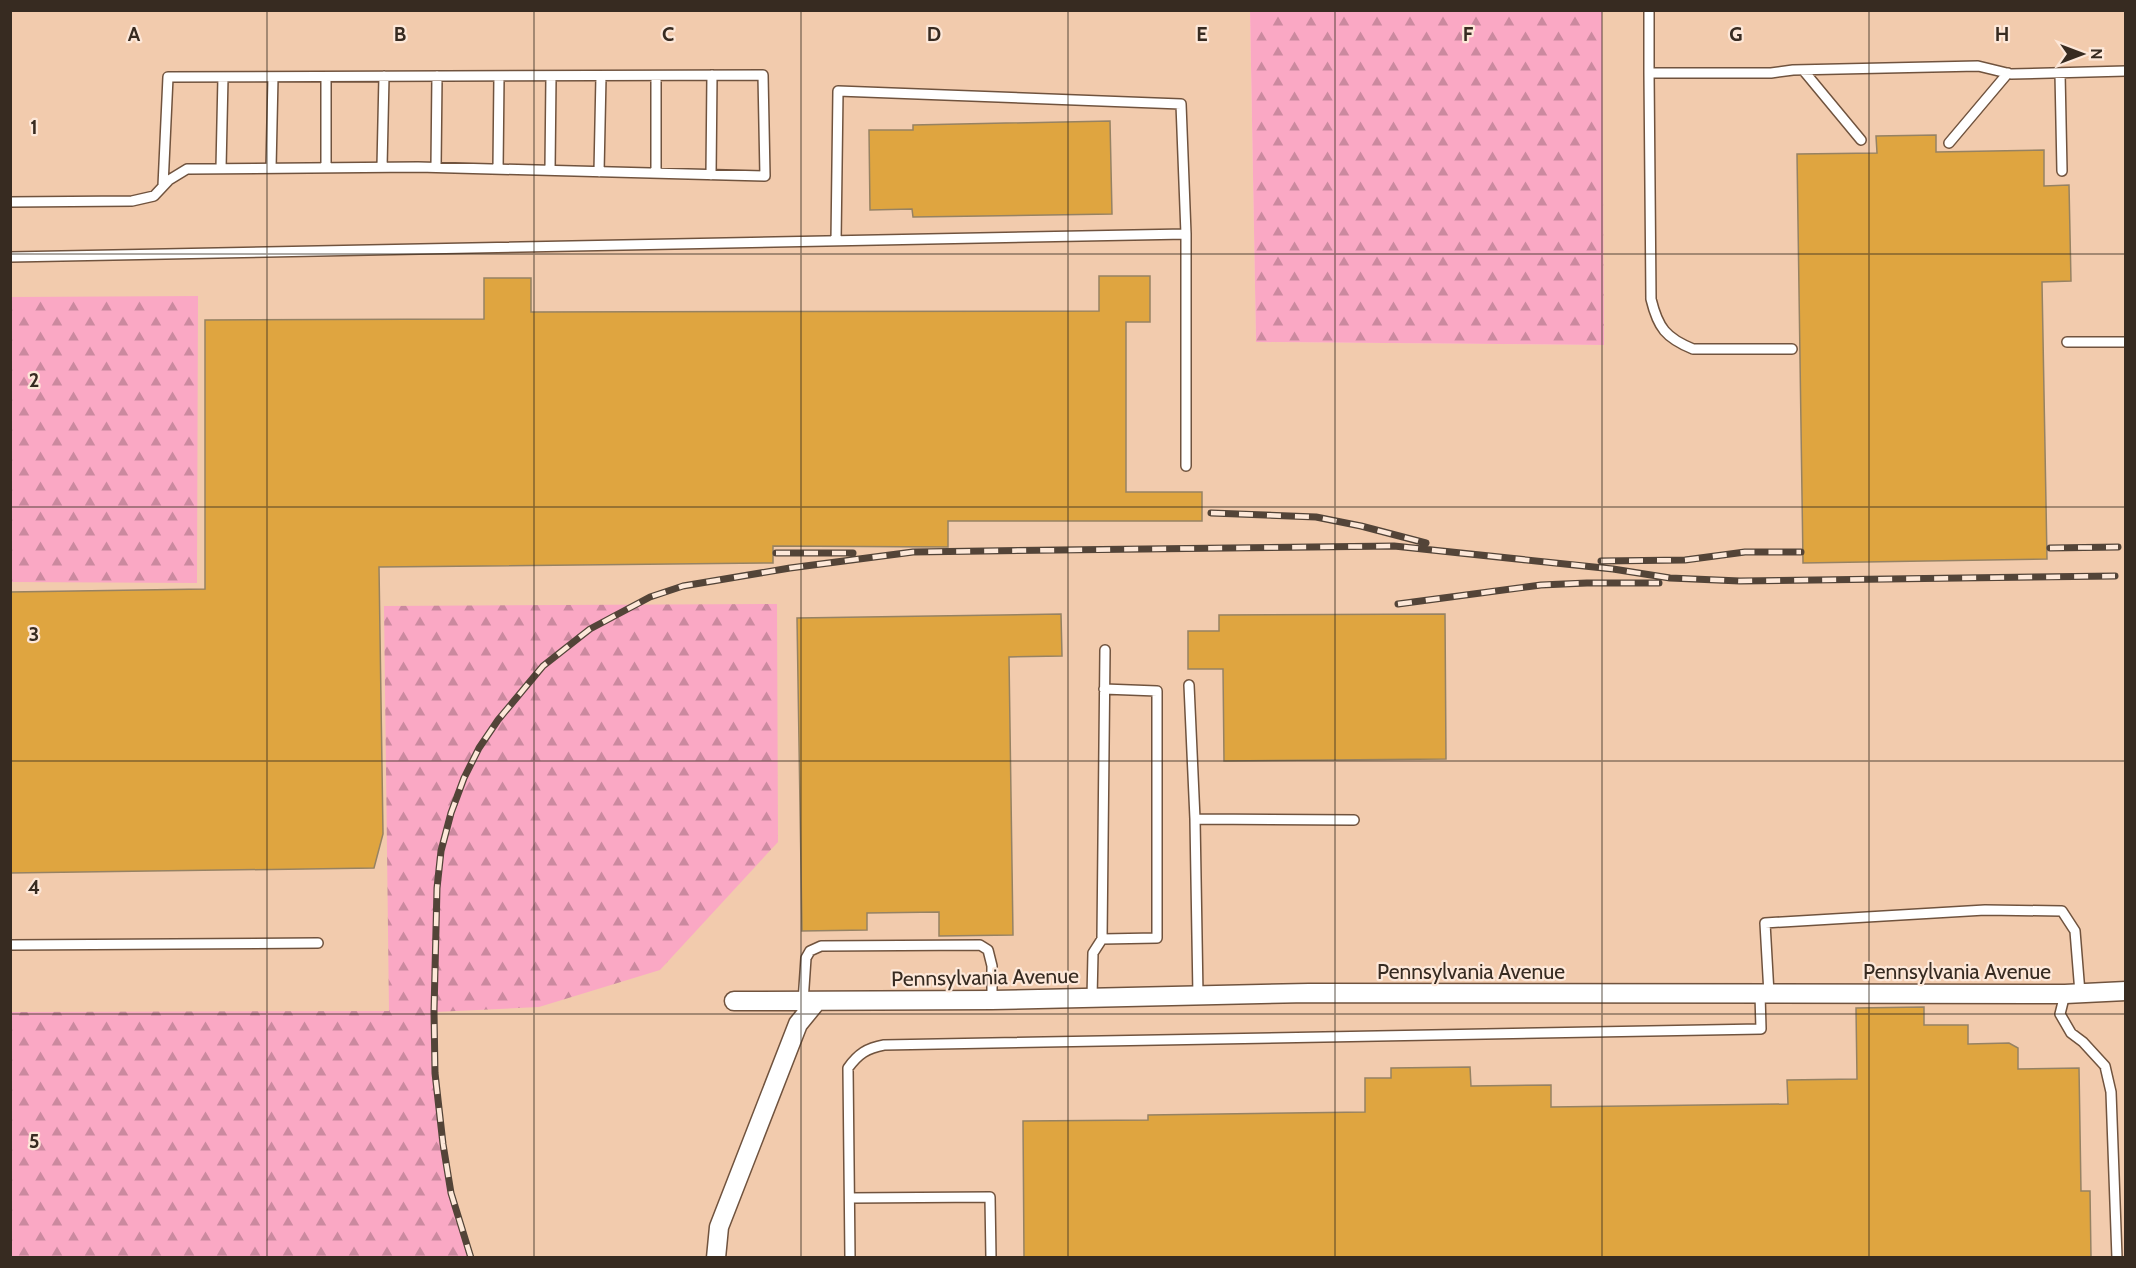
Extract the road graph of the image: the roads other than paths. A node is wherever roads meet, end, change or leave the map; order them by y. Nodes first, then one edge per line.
1 (1649, 10) edge
2 (1803, 70) junction
3 (2126, 71) edge
4 (1649, 73) junction
5 (2008, 73) junction
6 (2060, 73) junction
7 (712, 75) junction
8 (326, 76) junction
9 (384, 76) junction
10 (436, 76) junction
11 (499, 76) junction
12 (551, 76) junction
13 (601, 76) junction
14 (656, 76) junction
15 (223, 77) junction
16 (273, 77) junction
17 (1861, 140) dead end
18 (1949, 143) dead end
19 (382, 167) junction
20 (436, 167) junction
21 (220, 168) junction
22 (271, 168) junction
23 (326, 168) junction
24 (498, 169) junction
25 (550, 171) junction
26 (2062, 171) dead end
27 (598, 172) junction
28 (656, 173) junction
29 (711, 175) junction
30 (163, 186) junction
31 (10, 202) edge
32 (1186, 234) junction
33 (836, 241) junction
34 (10, 257) edge
35 (2067, 342) dead end
36 (2126, 342) edge
37 (1792, 349) dead end
38 (1186, 466) dead end
39 (1105, 650) dead end
40 (1189, 686) dead end
41 (1104, 689) junction
42 (1195, 819) junction
43 (1354, 820) dead end
44 (1102, 939) junction
45 (318, 943) dead end
46 (10, 945) edge
47 (2126, 991) edge
48 (1765, 993) junction
49 (2072, 993) junction
50 (1198, 996) junction
51 (1092, 998) junction
52 (992, 1000) junction
53 (734, 1001) dead end
54 (809, 1002) junction
55 (2114, 1171) junction
56 (2126, 1171) edge
57 (850, 1198) junction
58 (716, 1257) edge
59 (850, 1257) edge
60 (990, 1257) edge
61 (2117, 1257) edge

1 - 4 lane
2 - 4 lane
2 - 5 lane
2 - 17 lane
3 - 6 lane
4 - 37 lane
5 - 6 lane
5 - 18 lane
6 - 26 lane
7 - 14 lane
7 - 29 lane
7 - 29 lane
8 - 9 lane
8 - 16 lane
8 - 23 lane
9 - 10 lane
9 - 19 lane
10 - 11 lane
10 - 20 lane
11 - 12 lane
11 - 24 lane
12 - 13 lane
12 - 25 lane
13 - 14 lane
13 - 27 lane
14 - 28 lane
15 - 16 lane
15 - 21 lane
15 - 30 lane
16 - 22 lane
19 - 20 lane
19 - 23 lane
20 - 24 lane
21 - 22 lane
21 - 30 lane
22 - 23 lane
24 - 25 lane
25 - 27 lane
27 - 28 lane
28 - 29 lane
30 - 31 lane
32 - 33 lane
32 - 33 lane
32 - 38 lane
33 - 34 lane
35 - 36 lane
39 - 41 lane
40 - 42 lane
41 - 44 lane
41 - 44 lane
42 - 43 lane
42 - 50 lane
44 - 51 lane
45 - 46 lane
47 - 49 street, Pennsylvania Avenue
48 - 49 street, Pennsylvania Avenue
48 - 49 lane
48 - 50 street, Pennsylvania Avenue
48 - 57 lane
49 - 55 lane
50 - 51 street, Pennsylvania Avenue
51 - 52 street, Pennsylvania Avenue
52 - 54 street, Pennsylvania Avenue
52 - 54 lane
53 - 54 street, Pennsylvania Avenue
54 - 58 street
55 - 56 lane
55 - 61 lane
57 - 59 lane
57 - 60 lane

